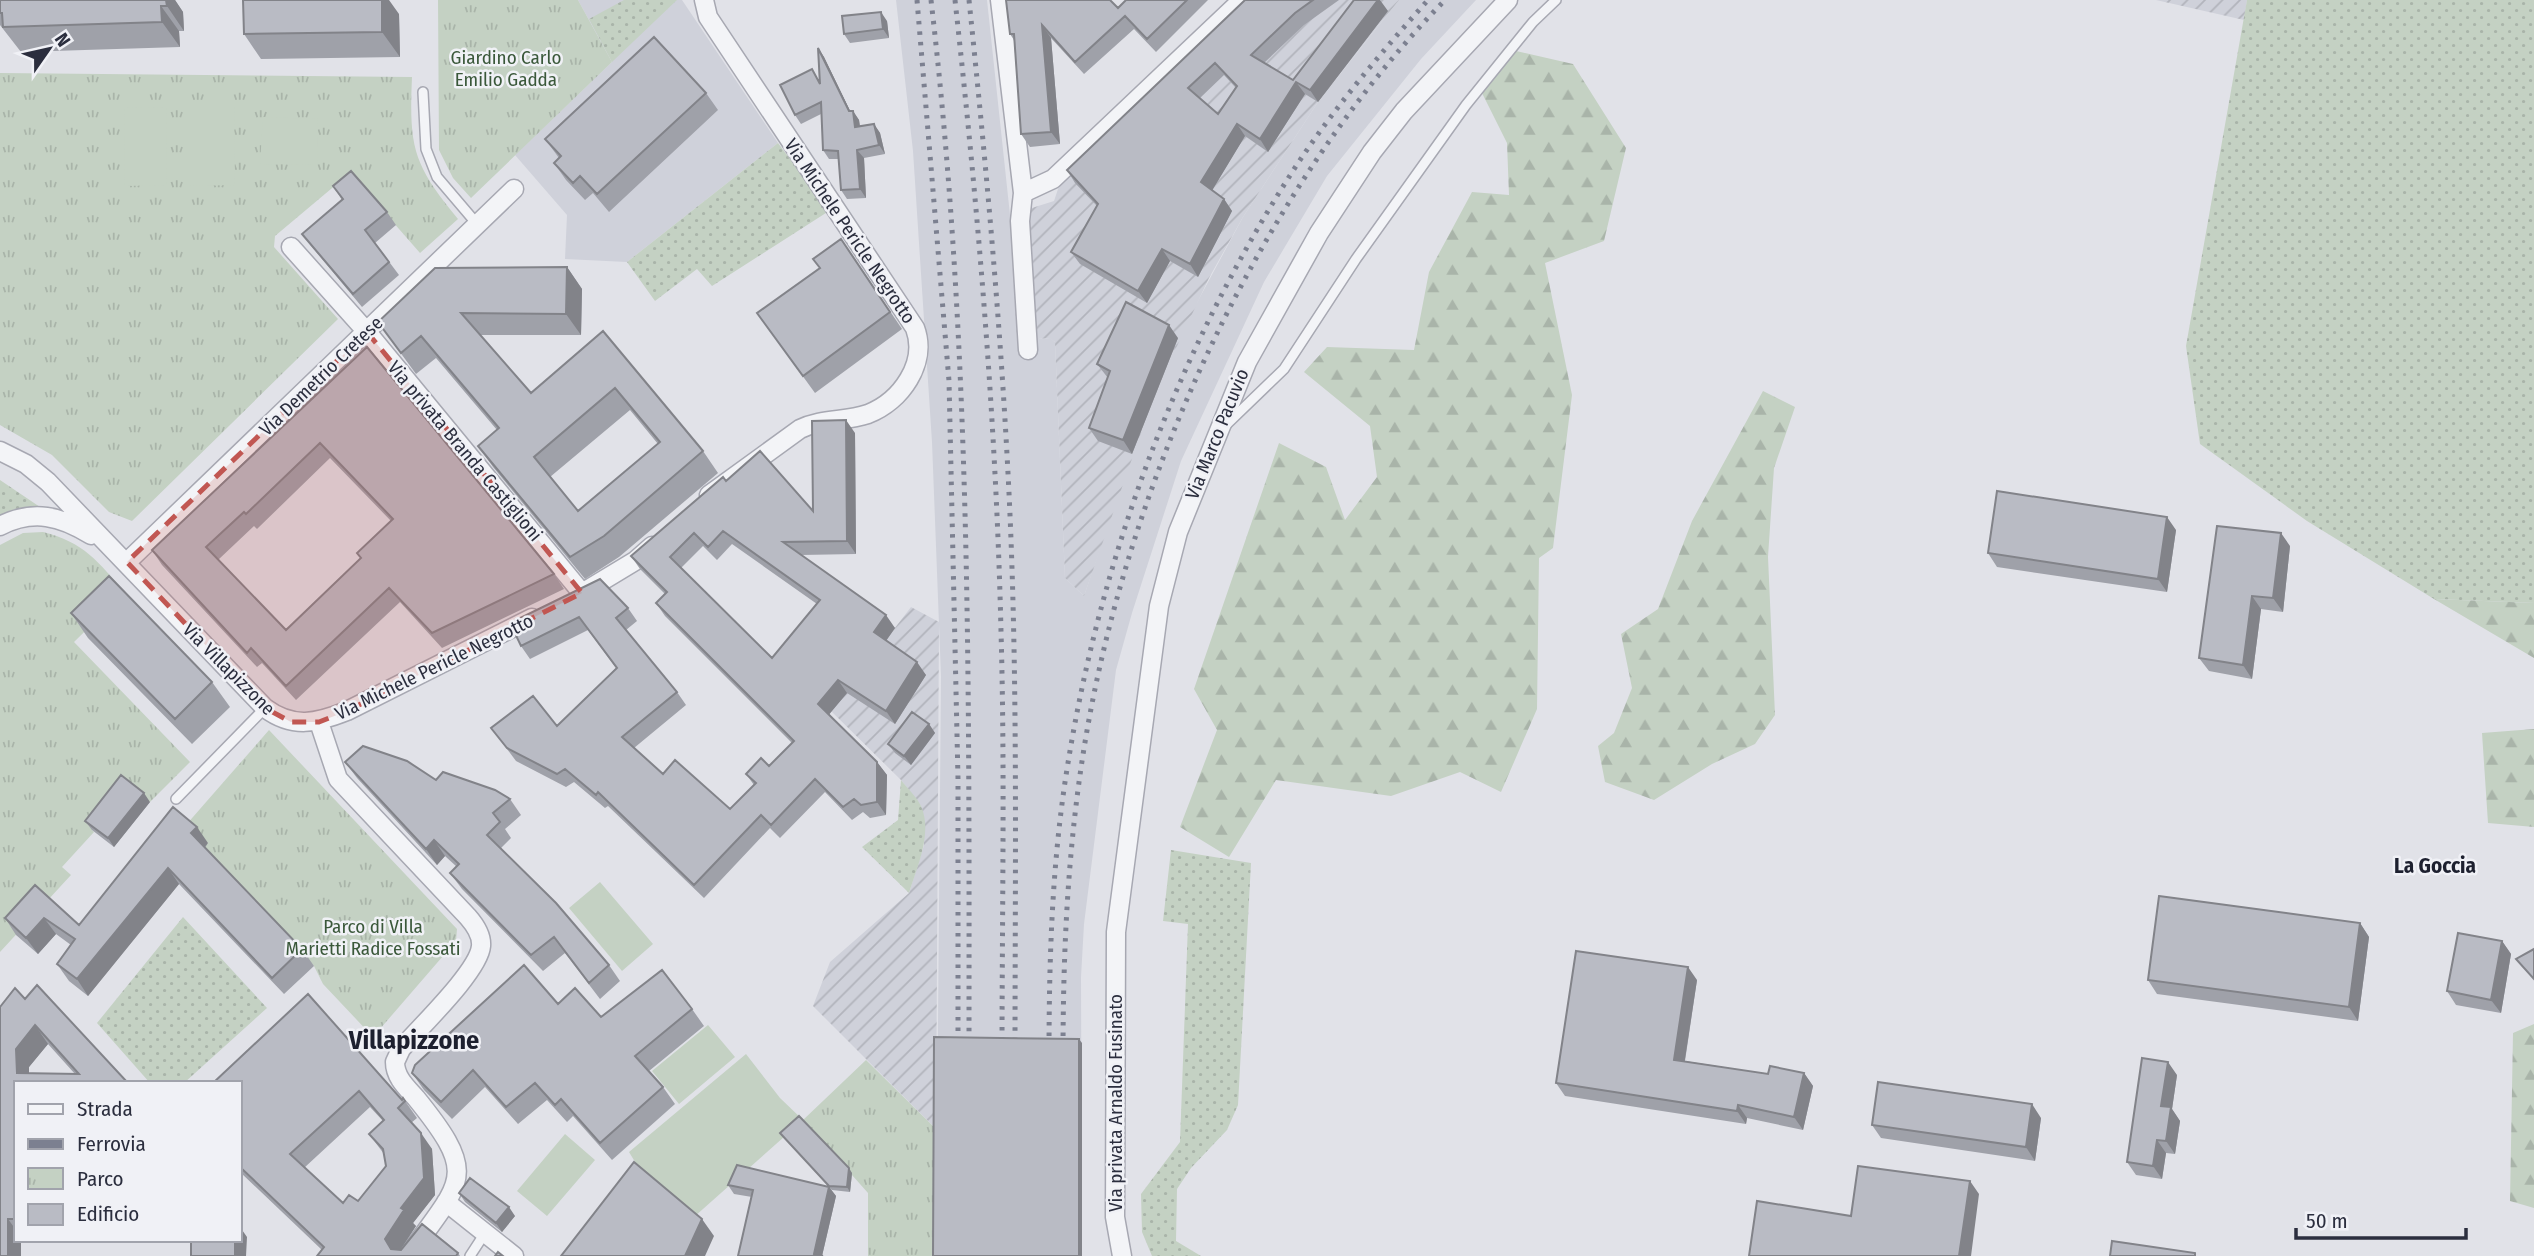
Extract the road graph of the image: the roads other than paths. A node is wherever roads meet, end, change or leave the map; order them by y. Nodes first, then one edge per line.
1 (704, 0) edge
2 (1000, 0) edge
3 (1242, 0) edge
4 (1508, 0) edge
5 (1556, 0) edge
6 (423, 92) dead end
7 (514, 189) dead end
8 (1023, 193) junction
9 (477, 224) junction
10 (291, 247) dead end
11 (367, 332) junction
12 (1028, 350) dead end
13 (1216, 435) junction
14 (0, 450) edge
15 (694, 508) edge
16 (0, 526) edge
17 (665, 535) edge
18 (127, 562) junction
19 (545, 612) edge
20 (265, 708) junction
21 (319, 722) junction
22 (176, 799) dead end
23 (1115, 948) joint
24 (446, 1202) junction
25 (485, 1233) junction
26 (408, 1256) edge
27 (470, 1256) edge
28 (514, 1256) edge
29 (1122, 1256) edge

1 - 15 street, Via Michele Pericle Negrotto
2 - 8 street
3 - 8 street
4 - 13 street, Via Marco Pacuvio
5 - 13 lane
6 - 9 lane
7 - 9 street, Via Demetrio Cretese
8 - 12 street
9 - 11 street, Via Demetrio Cretese
10 - 11 street, Via privata Branda Castiglioni
11 - 17 street, Via privata Branda Castiglioni
11 - 18 street, Via Demetrio Cretese
13 - 23 street, Via Marco Pacuvio
14 - 18 street, Via Villapizzone
16 - 18 street
18 - 20 street, Via Villapizzone
19 - 21 street, Via Michele Pericle Negrotto
20 - 21 street, Via Villapizzone
20 - 22 lane
21 - 24 street
23 - 29 street, Via privata Arnaldo Fusinato
24 - 25 street
24 - 26 street
25 - 27 lane
25 - 28 street

